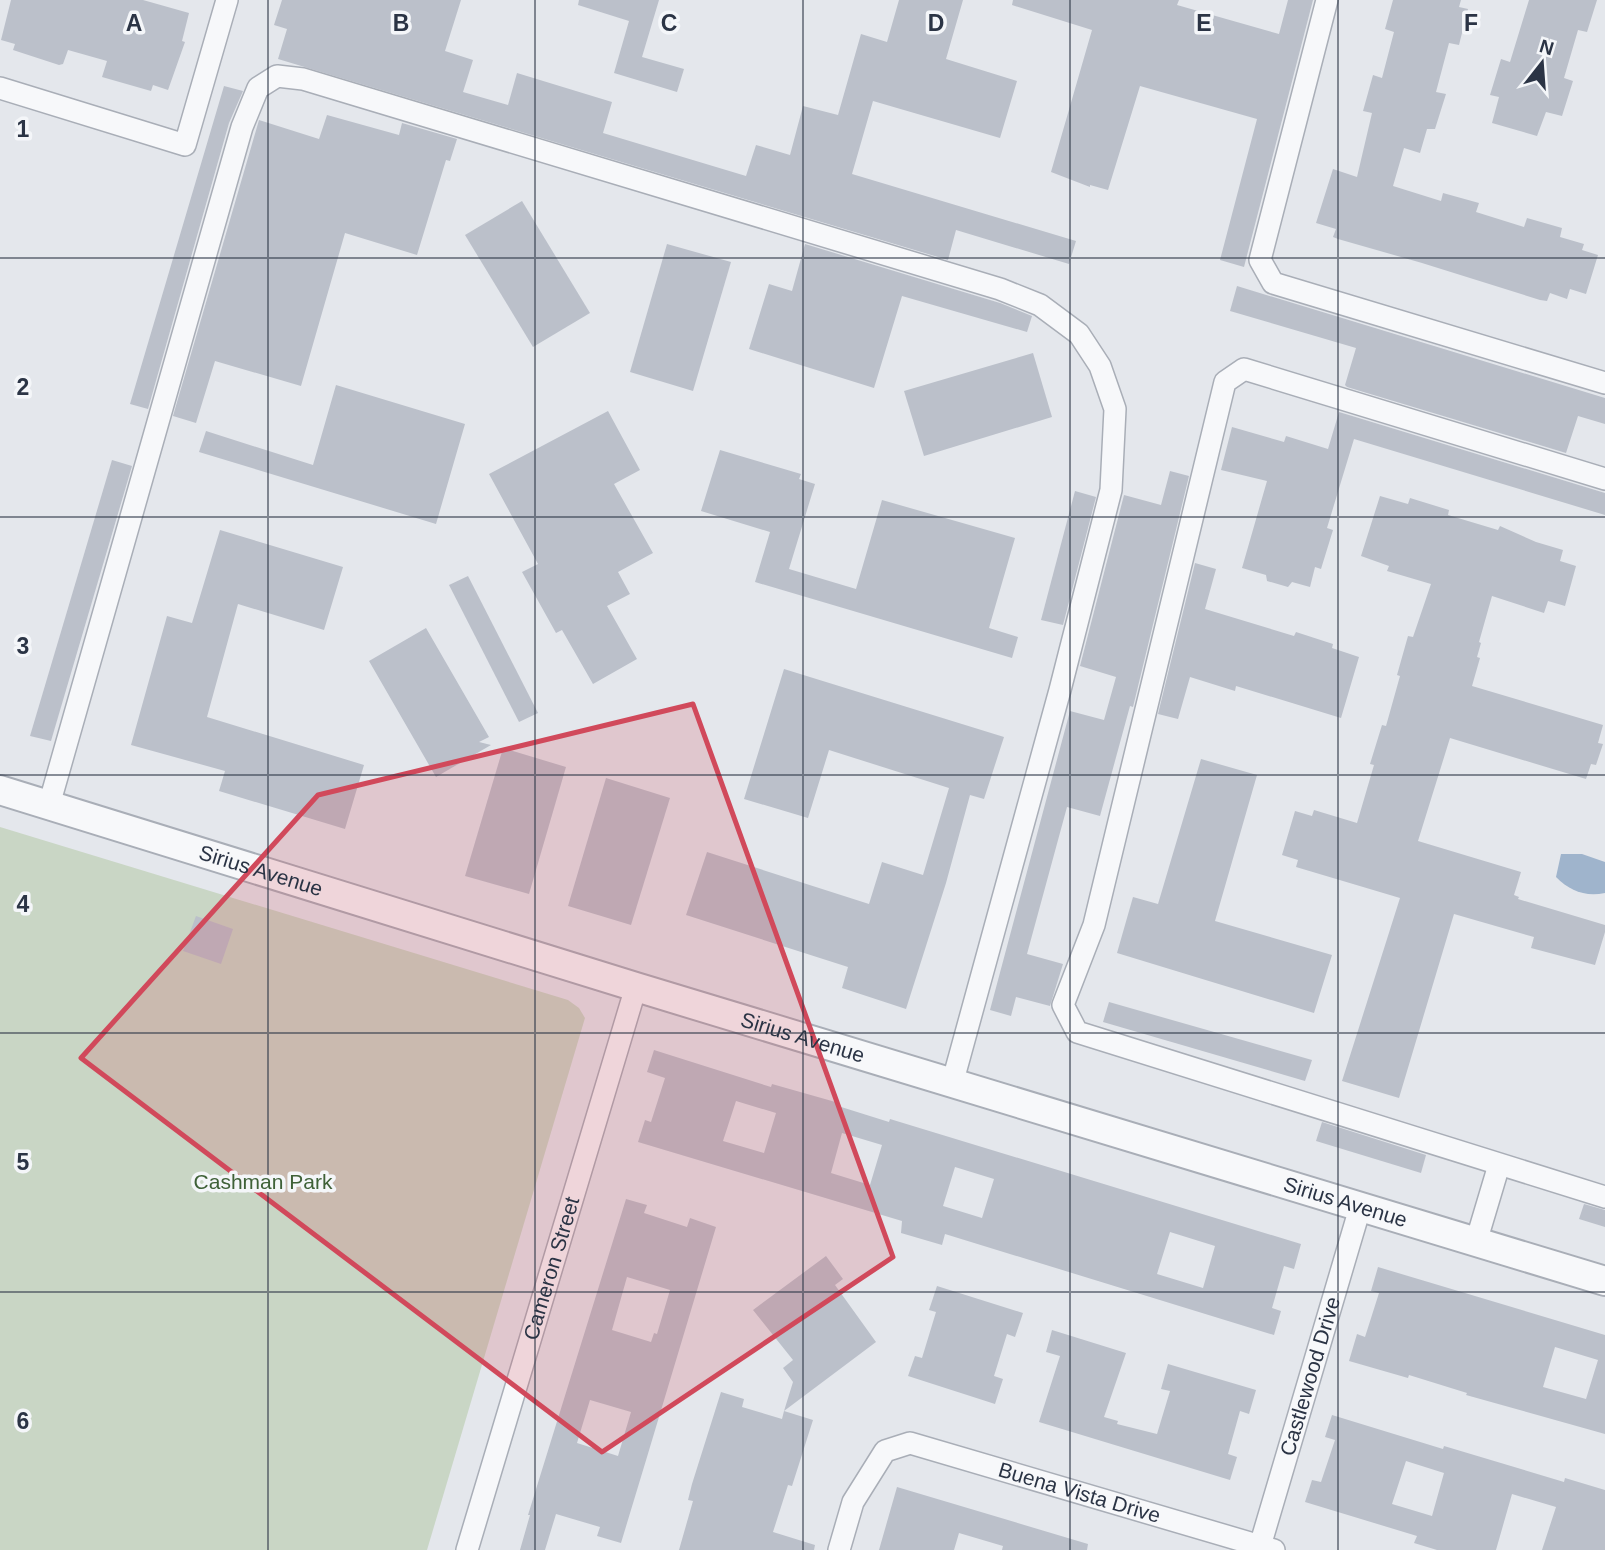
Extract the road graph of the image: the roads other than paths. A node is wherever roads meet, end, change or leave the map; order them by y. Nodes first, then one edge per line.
1 (227, 0) edge
2 (1327, 0) edge
3 (0, 88) edge
4 (1605, 383) edge
5 (1605, 479) edge
6 (0, 790) edge
7 (49, 805) junction
8 (636, 987) junction
9 (952, 1084) junction
10 (1499, 1165) junction
11 (1605, 1197) edge
12 (1360, 1208) junction
13 (1476, 1242) junction
14 (1605, 1282) edge
15 (1267, 1548) edge
16 (467, 1550) edge
17 (839, 1550) edge

1 - 3 street
2 - 4 street
5 - 10 street
6 - 7 street, Sirius Avenue
7 - 8 street, Sirius Avenue
7 - 9 street
8 - 9 street, Sirius Avenue
8 - 16 street, Cameron Street
9 - 12 street, Sirius Avenue
10 - 11 street
10 - 13 street
12 - 13 street, Sirius Avenue
12 - 15 street, Castlewood Drive
13 - 14 street, Sirius Avenue
15 - 17 street, Buena Vista Drive

